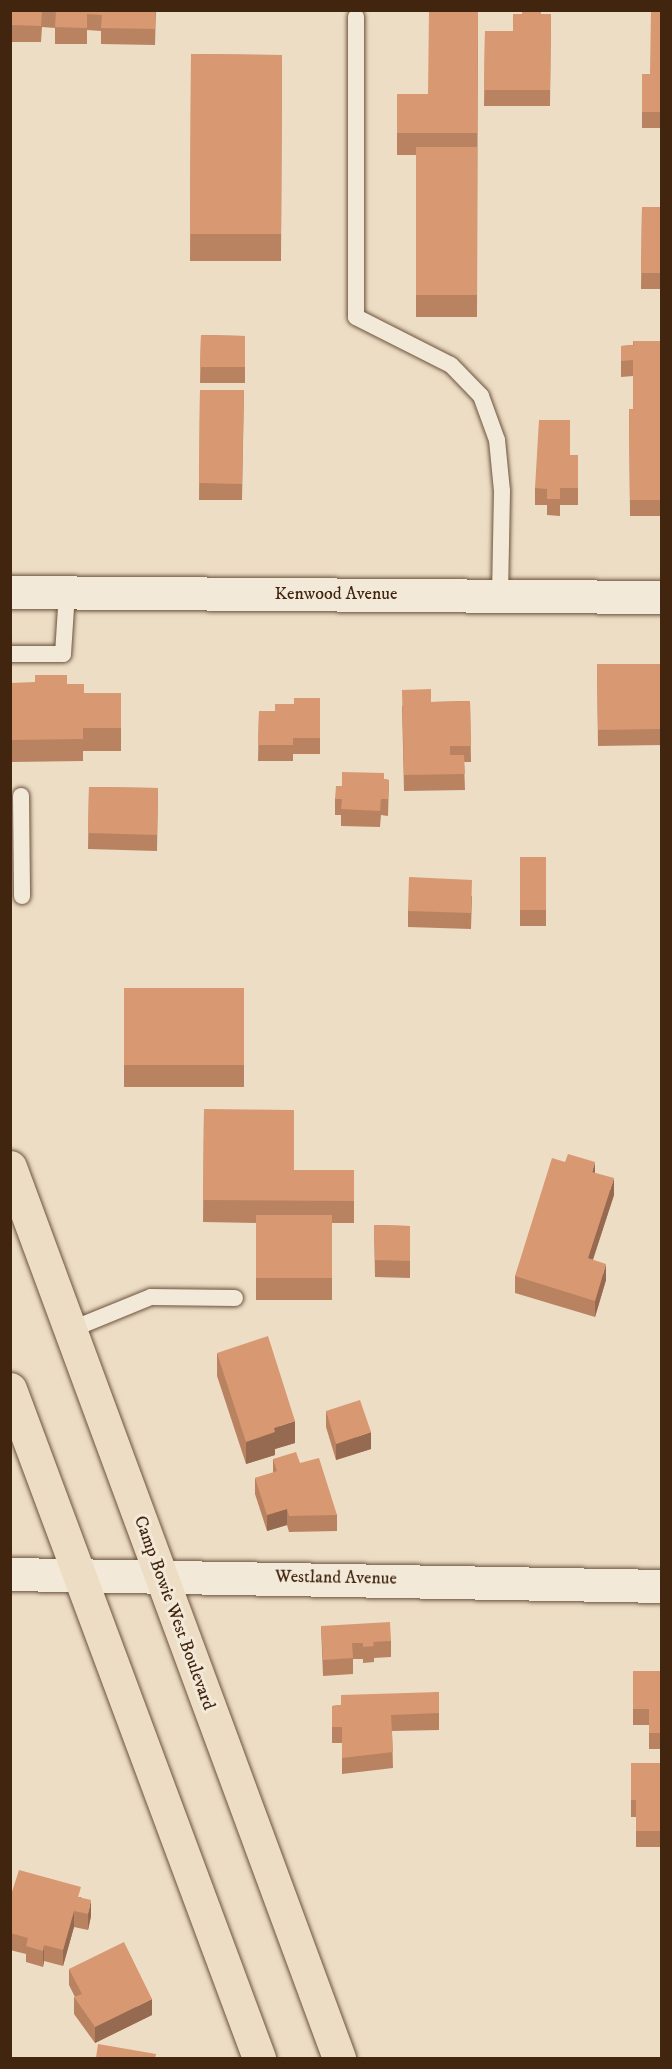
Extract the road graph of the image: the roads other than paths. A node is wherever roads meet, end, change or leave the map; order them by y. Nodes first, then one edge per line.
1 (356, 17) dead end
2 (10, 592) edge
3 (67, 592) junction
4 (500, 596) junction
5 (662, 597) edge
6 (10, 654) edge
7 (21, 796) dead end
8 (16, 844) edge
9 (22, 896) dead end
10 (10, 1167) edge
11 (236, 1298) dead end
12 (70, 1330) junction
13 (10, 1389) edge
14 (10, 1574) edge
15 (77, 1574) junction
16 (160, 1574) junction
17 (662, 1586) edge
18 (259, 2058) edge
19 (339, 2058) edge

1 - 4 lane
2 - 3 street, Kenwood Avenue
3 - 4 street, Kenwood Avenue
3 - 6 lane
4 - 5 street, Kenwood Avenue
7 - 8 lane
8 - 9 lane
10 - 12 main road, Camp Bowie West Boulevard
11 - 12 lane
12 - 16 main road, Camp Bowie West Boulevard
13 - 15 main road
14 - 15 street, Westland Avenue
15 - 16 street, Westland Avenue
15 - 18 main road
16 - 17 street, Westland Avenue
16 - 19 main road, Camp Bowie West Boulevard

